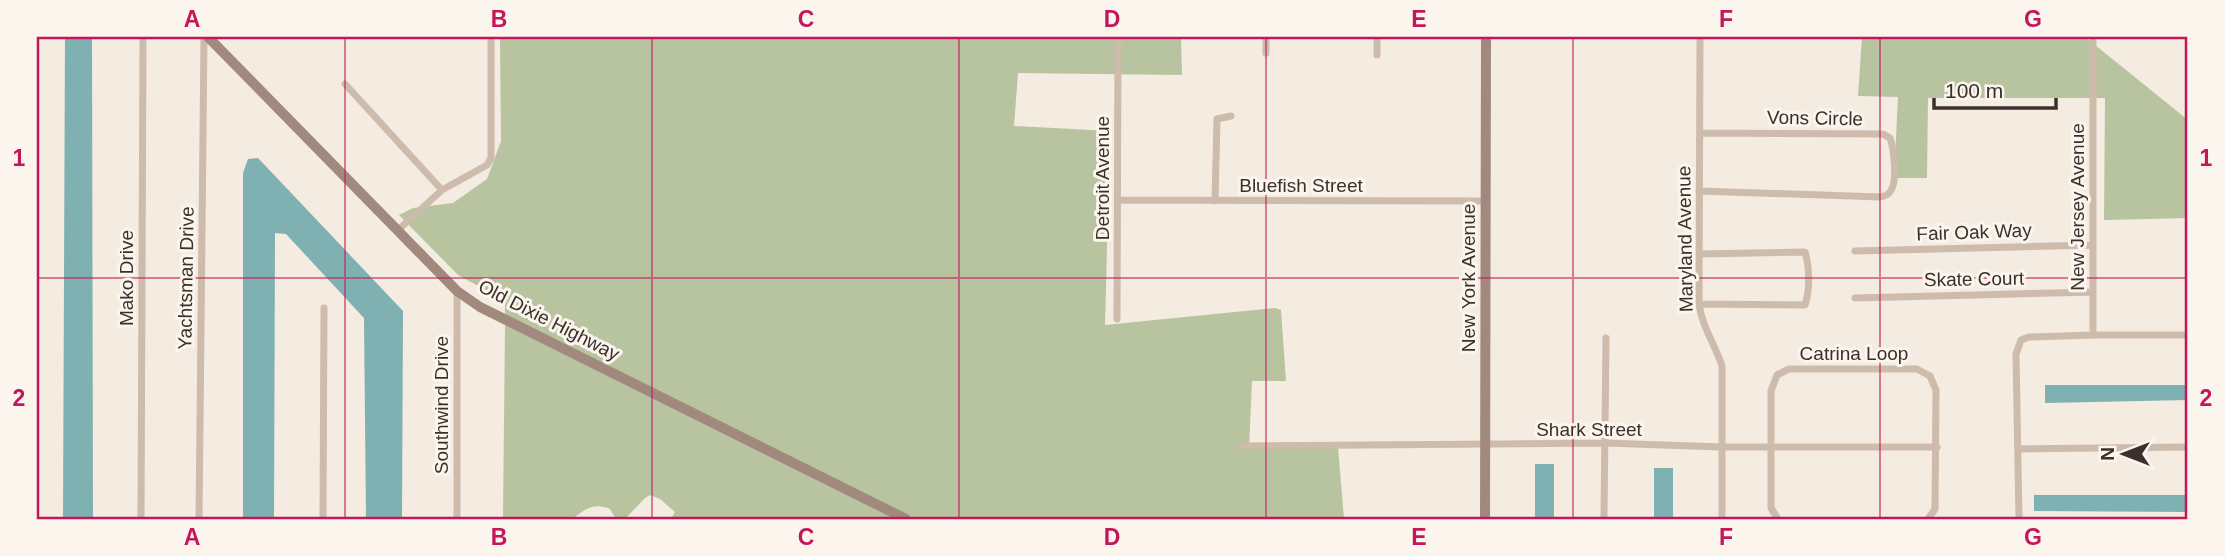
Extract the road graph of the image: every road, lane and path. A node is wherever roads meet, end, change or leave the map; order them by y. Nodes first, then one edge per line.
1 (143, 37) edge
2 (206, 37) edge
3 (491, 37) edge
4 (1118, 37) edge
5 (1266, 37) edge
6 (1377, 37) edge
7 (1486, 37) edge
8 (1700, 37) edge
9 (2092, 37) edge
10 (1266, 53) dead end
11 (1377, 55) dead end
12 (345, 84) dead end
13 (1231, 116) dead end
14 (1700, 132) junction
15 (442, 190) junction
16 (1699, 191) junction
17 (1118, 200) junction
18 (1215, 201) junction
19 (1485, 201) junction
20 (397, 231) junction
21 (2093, 245) junction
22 (1855, 251) dead end
23 (1700, 254) junction
24 (457, 290) junction
25 (2093, 292) junction
26 (1855, 298) dead end
27 (1699, 304) junction
28 (324, 308) dead end
29 (1117, 319) dead end
30 (2093, 335) junction
31 (2188, 335) edge
32 (1606, 338) dead end
33 (1605, 443) junction
34 (1485, 445) junction
35 (1241, 446) dead end
36 (1770, 446) junction
37 (1722, 447) junction
38 (1937, 447) junction
39 (2188, 447) edge
40 (2018, 449) junction
41 (141, 519) edge
42 (199, 519) edge
43 (323, 519) edge
44 (457, 519) edge
45 (906, 519) edge
46 (1485, 519) edge
47 (1604, 519) edge
48 (1722, 519) edge
49 (1778, 519) edge
50 (1928, 519) edge
51 (2019, 519) edge

1 - 41 street, Mako Drive
2 - 20 street, Old Dixie Highway
2 - 42 street, Yachtsman Drive
3 - 15 street
4 - 17 street, Detroit Avenue
5 - 10 street
6 - 11 street
7 - 19 street, New York Avenue
8 - 14 street, Maryland Avenue
9 - 21 street, New Jersey Avenue
12 - 15 street
13 - 18 street
14 - 16 street, Maryland Avenue
14 - 16 street, Vons Circle
15 - 20 street
16 - 23 street, Maryland Avenue
17 - 18 street, Bluefish Street
17 - 29 street, Detroit Avenue
18 - 19 street, Bluefish Street
19 - 34 street, New York Avenue
20 - 24 street, Old Dixie Highway
21 - 22 street, Fair Oak Way
21 - 25 street, New Jersey Avenue
23 - 27 street, Maryland Avenue
23 - 27 street
24 - 44 street, Southwind Drive
24 - 45 street, Old Dixie Highway
25 - 26 street, Skate Court
25 - 30 street, New Jersey Avenue
27 - 37 street, Maryland Avenue
28 - 43 street
30 - 31 street
30 - 40 street
32 - 33 street
33 - 34 street, Shark Street
33 - 37 street, Shark Street
33 - 47 street
34 - 35 street, Shark Street
34 - 46 street, New York Avenue
36 - 37 street, Shark Street
36 - 38 street, Shark Street
36 - 38 street, Catrina Loop
36 - 49 street
37 - 48 street, Maryland Avenue
38 - 50 street
39 - 40 street
40 - 51 street

